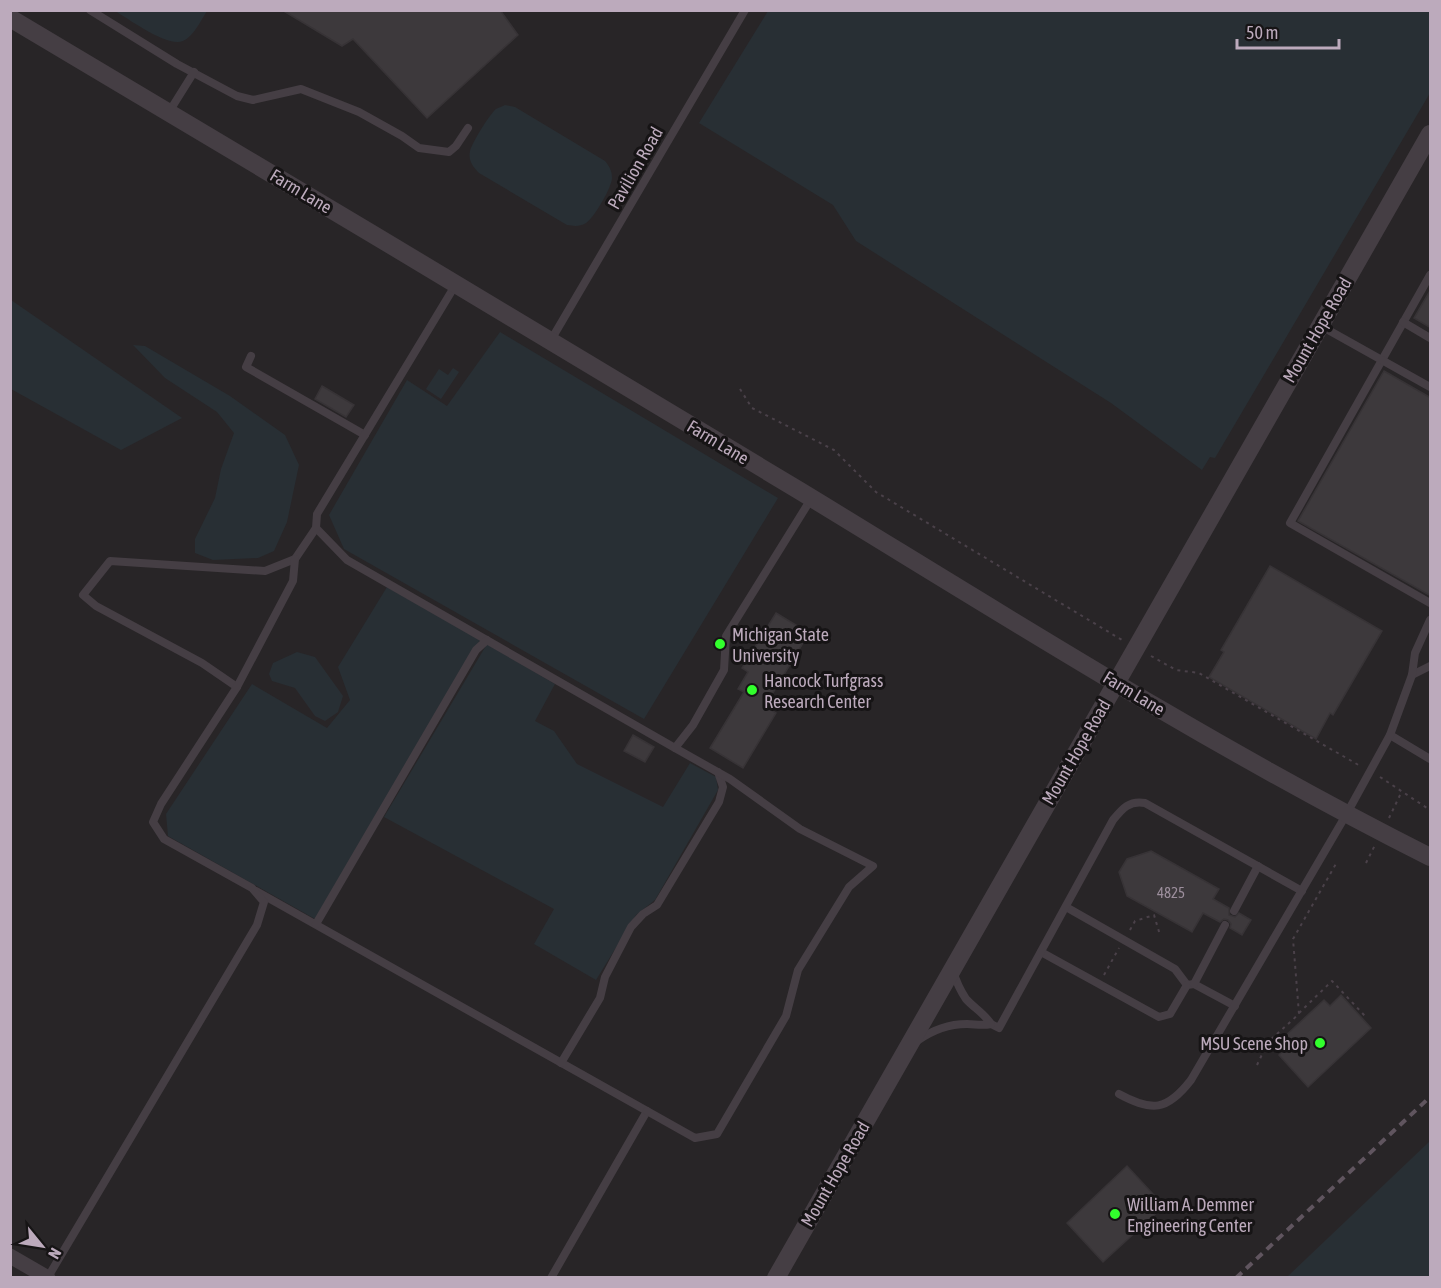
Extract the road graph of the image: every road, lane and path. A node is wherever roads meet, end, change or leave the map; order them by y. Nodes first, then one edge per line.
1 (90, 10) edge
2 (745, 10) edge
3 (10, 18) edge
4 (194, 72) junction
5 (169, 112) junction
6 (468, 128) dead end
7 (1431, 134) edge
8 (1431, 275) edge
9 (456, 284) junction
10 (1403, 322) junction
11 (1320, 325) junction
12 (1431, 338) edge
13 (551, 341) junction
14 (251, 356) dead end
15 (1384, 360) junction
16 (1431, 387) edge
17 (740, 389) dead end
18 (364, 435) junction
19 (811, 498) junction
20 (316, 528) junction
21 (295, 559) junction
22 (1431, 603) edge
23 (1431, 620) edge
24 (487, 640) junction
25 (1136, 648) junction
26 (1431, 666) edge
27 (1412, 675) junction
28 (1116, 683) junction
29 (237, 687) junction
30 (1390, 735) junction
31 (675, 748) junction
32 (1431, 759) edge
33 (1371, 771) junction
34 (718, 772) junction
35 (1431, 810) edge
36 (1346, 814) junction
37 (1431, 857) edge
38 (1337, 862) dead end
39 (1258, 866) junction
40 (252, 888) junction
41 (1302, 891) junction
42 (1066, 907) junction
43 (1234, 910) dead end
44 (316, 924) junction
45 (1225, 925) dead end
46 (1041, 952) junction
47 (952, 969) junction
48 (1191, 985) junction
49 (1235, 1006) junction
50 (1299, 1014) junction
51 (1365, 1016) dead end
52 (991, 1024) junction
53 (906, 1049) junction
54 (561, 1063) junction
55 (1257, 1065) dead end
56 (1119, 1094) dead end
57 (647, 1111) junction
58 (10, 1256) edge
59 (48, 1278) edge
60 (550, 1278) edge
61 (776, 1278) edge

1 - 4 lane
2 - 13 lane, Pavilion Road
3 - 5 street, Farm Lane
4 - 5 lane
4 - 6 lane
5 - 9 street, Farm Lane
7 - 11 street, Mount Hope Road
8 - 10 lane
9 - 13 street, Farm Lane
9 - 18 lane
10 - 12 lane
10 - 15 lane
11 - 15 lane
11 - 25 street, Mount Hope Road
13 - 19 street, Farm Lane
14 - 18 lane
15 - 16 lane
15 - 22 lane
17 - 25 path
18 - 20 lane
19 - 28 street, Farm Lane
19 - 31 lane
20 - 21 lane
20 - 24 lane
21 - 29 lane
21 - 29 lane
23 - 27 lane
24 - 31 lane
24 - 44 lane
25 - 28 street, Mount Hope Road
25 - 33 path
26 - 27 lane
27 - 30 lane
28 - 36 street, Farm Lane
28 - 47 street, Mount Hope Road
29 - 40 lane
30 - 32 lane
30 - 33 lane
31 - 34 lane
33 - 35 path
33 - 36 lane
34 - 54 lane
34 - 57 lane
36 - 37 street, Farm Lane
36 - 41 lane
38 - 50 path
39 - 41 lane
39 - 42 lane
39 - 43 lane
40 - 44 lane
40 - 59 lane
41 - 49 lane
42 - 46 lane
42 - 48 lane
44 - 54 lane
45 - 48 lane
46 - 48 lane
46 - 52 lane
47 - 52 lane
47 - 53 street, Mount Hope Road
48 - 49 lane
49 - 56 lane
50 - 51 path
50 - 55 path
52 - 53 lane
53 - 61 street, Mount Hope Road
54 - 57 lane
57 - 60 lane
58 - 59 street

